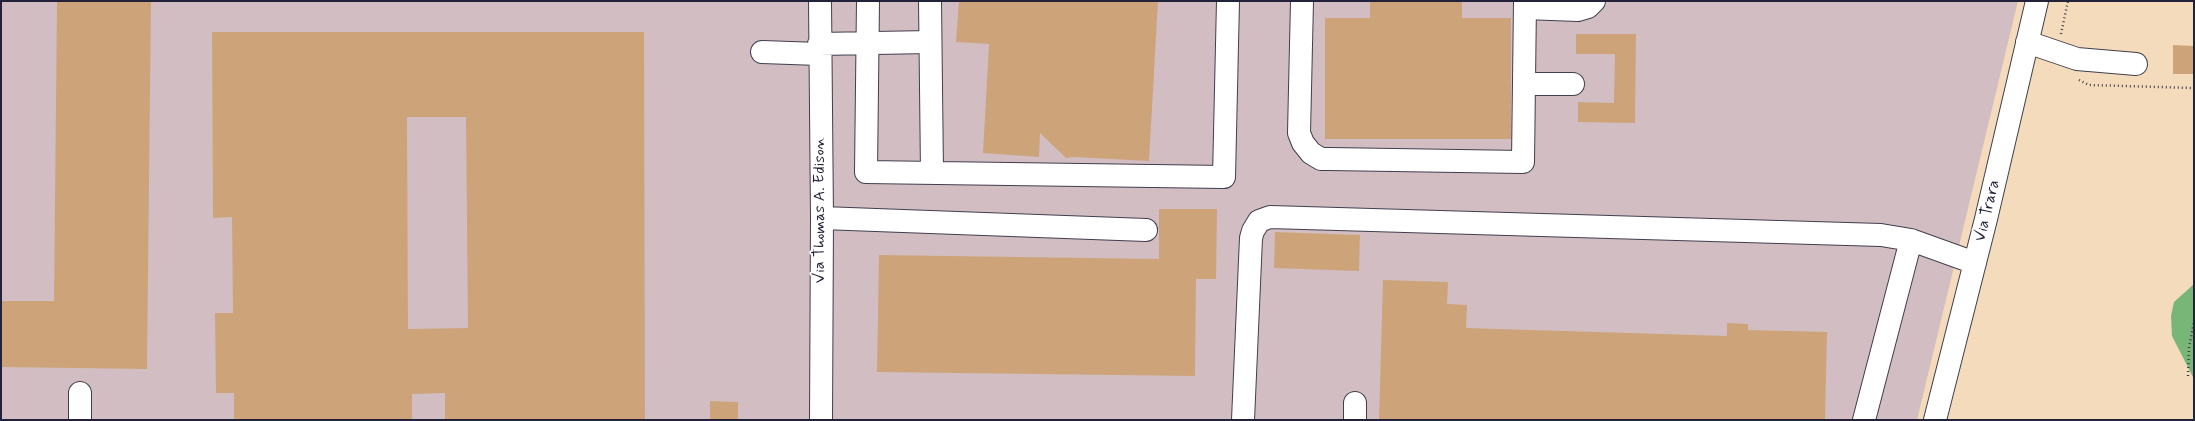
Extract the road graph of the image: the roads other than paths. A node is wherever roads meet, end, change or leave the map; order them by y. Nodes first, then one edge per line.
1 (820, 1) edge
2 (868, 1) edge
3 (930, 1) edge
4 (1228, 1) edge
5 (1302, 1) edge
6 (1594, 1) edge
7 (2037, 1) edge
8 (1525, 5) edge
9 (930, 42) junction
10 (2027, 42) junction
11 (868, 43) junction
12 (819, 49) junction
13 (762, 52) dead end
14 (2136, 64) dead end
15 (1524, 84) junction
16 (1573, 84) dead end
17 (932, 173) junction
18 (822, 218) junction
19 (1146, 230) dead end
20 (1911, 240) junction
21 (1975, 263) junction
22 (80, 393) dead end
23 (80, 420) edge
24 (821, 420) edge
25 (1243, 420) edge
26 (1864, 420) edge
27 (1935, 420) edge

1 - 12 street, Via Thomas A. Edison
2 - 11 street
3 - 9 street
4 - 17 street
5 - 15 street
6 - 8 street
7 - 10 street, Via Trara
8 - 15 street
9 - 11 street
9 - 17 street
10 - 14 street
10 - 21 street, Via Trara
11 - 12 street
11 - 17 street
12 - 13 street
12 - 18 street, Via Thomas A. Edison
15 - 16 street
18 - 19 street
18 - 24 street, Via Thomas A. Edison
20 - 21 street
20 - 25 street
20 - 26 street
21 - 27 street, Via Trara
22 - 23 street

